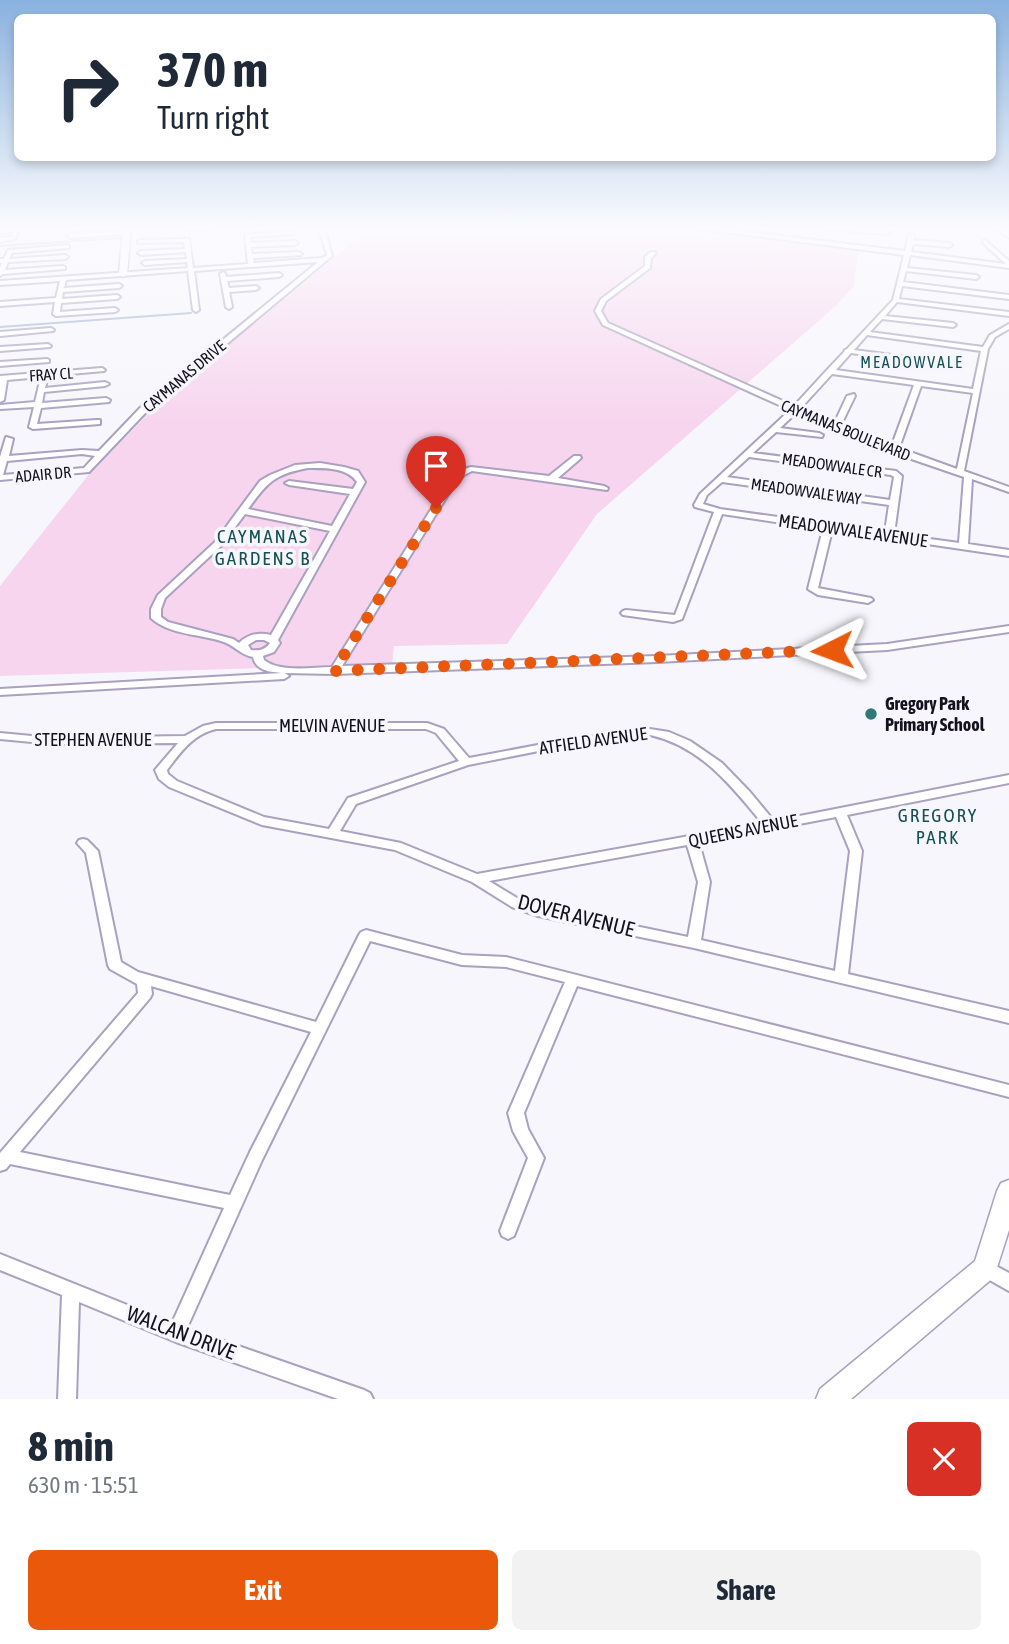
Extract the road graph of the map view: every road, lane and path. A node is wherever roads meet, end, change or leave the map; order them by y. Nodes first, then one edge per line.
1 (61, 292) edge
2 (194, 292) edge
3 (226, 292) edge
4 (285, 292) edge
5 (614, 292) edge
6 (898, 292) edge
7 (970, 292) edge
8 (117, 297) dead end
9 (1009, 297) edge
10 (896, 300) junction
11 (59, 301) junction
12 (0, 304) edge
13 (229, 307) dead end
14 (115, 310) dead end
15 (195, 310) dead end
16 (1009, 314) edge
17 (881, 317) junction
18 (953, 326) dead end
19 (1009, 326) edge
20 (51, 330) dead end
21 (864, 332) junction
22 (0, 334) edge
23 (48, 345) dead end
24 (0, 349) edge
25 (985, 349) junction
26 (847, 351) junction
27 (47, 360) dead end
28 (930, 362) dead end
29 (0, 364) edge
30 (102, 370) dead end
31 (829, 371) junction
32 (45, 374) junction
33 (2, 378) edge
34 (918, 383) junction
35 (105, 384) dead end
36 (43, 390) junction
37 (974, 391) junction
38 (850, 396) dead end
39 (0, 400) edge
40 (106, 400) dead end
41 (38, 405) junction
42 (0, 407) edge
43 (795, 410) junction
44 (97, 422) dead end
45 (33, 427) junction
46 (836, 428) junction
47 (774, 429) junction
48 (819, 435) dead end
49 (31, 437) dead end
50 (9, 439) dead end
51 (894, 450) junction
52 (100, 454) junction
53 (747, 454) junction
54 (577, 458) dead end
55 (2, 459) edge
56 (86, 470) joint
57 (964, 475) junction
58 (0, 476) edge
59 (551, 479) junction
60 (720, 479) junction
61 (289, 484) dead end
62 (604, 488) dead end
63 (1009, 490) edge
64 (355, 492) junction
65 (893, 503) junction
66 (243, 511) junction
67 (719, 511) junction
68 (828, 527) junction
69 (334, 529) junction
70 (889, 536) junction
71 (963, 547) junction
72 (1009, 553) edge
73 (868, 600) dead end
74 (626, 613) dead end
75 (1009, 629) edge
76 (273, 640) junction
77 (245, 651) junction
78 (258, 654) junction
79 (365, 670) junction
80 (334, 671) junction
81 (0, 692) edge
82 (0, 736) edge
83 (187, 739) junction
84 (466, 762) junction
85 (1009, 779) edge
86 (840, 812) junction
87 (770, 824) junction
88 (332, 835) junction
89 (692, 841) junction
90 (83, 843) dead end
91 (476, 879) junction
92 (694, 943) junction
93 (135, 976) junction
94 (841, 976) junction
95 (573, 980) junction
96 (1009, 1017) edge
97 (318, 1028) junction
98 (1009, 1091) edge
99 (3, 1160) edge
100 (1009, 1191) edge
101 (234, 1203) junction
102 (508, 1231) dead end
103 (0, 1262) edge
104 (985, 1268) junction
105 (1009, 1283) edge
106 (71, 1291) junction
107 (176, 1333) junction
108 (67, 1399) edge
109 (365, 1399) edge
110 (830, 1399) edge

1 - 11 street
2 - 15 street
3 - 13 street
4 - 52 street, CAYMANAS DRIVE
5 - 43 street, CAYMANAS BOULEVARD
6 - 10 street
7 - 9 street
8 - 11 street
10 - 16 street
10 - 17 street
11 - 12 street
11 - 14 street
17 - 18 street
17 - 21 street
19 - 25 street
20 - 22 street
21 - 25 street
21 - 26 street
23 - 24 street
25 - 37 street
26 - 28 street
26 - 31 street
27 - 29 street
30 - 32 street, FRAY CL
31 - 34 street
31 - 43 street
32 - 33 street, FRAY CL
32 - 36 street
33 - 39 street
34 - 37 street
34 - 51 street
35 - 36 street
36 - 41 street
37 - 57 street
38 - 46 street
40 - 41 street
41 - 42 street
41 - 45 street
43 - 46 street, CAYMANAS BOULEVARD
43 - 47 street
44 - 45 street
45 - 49 street
46 - 51 street, CAYMANAS BOULEVARD
47 - 48 street
47 - 53 street
50 - 55 street
51 - 57 street, CAYMANAS BOULEVARD
52 - 55 street
52 - 56 street, CAYMANAS DRIVE
53 - 60 street
53 - 65 street, MEADOWVALE CR
54 - 59 street
55 - 58 street
56 - 58 street, ADAIR DR
57 - 63 street, CAYMANAS BOULEVARD
57 - 71 street
59 - 62 street
59 - 80 street
60 - 65 street, MEADOWVALE WAY
60 - 67 street, MEADOWVALE AVENUE
61 - 64 street
64 - 66 street
64 - 69 street
65 - 70 street, MEADOWVALE CR
66 - 69 street
66 - 77 street
67 - 68 street, MEADOWVALE AVENUE
67 - 74 street
68 - 70 street, MEADOWVALE AVENUE
68 - 73 street
69 - 76 street
70 - 71 street, MEADOWVALE AVENUE
71 - 72 street, MEADOWVALE AVENUE
75 - 79 street
76 - 77 street
76 - 78 street
77 - 78 street
78 - 80 street
79 - 80 street
79 - 81 street
82 - 83 street, STEPHEN AVENUE
83 - 84 street, MELVIN AVENUE
83 - 88 street, DOVER AVENUE
84 - 87 street, ATFIELD AVENUE
84 - 88 street, ATFIELD AVENUE
85 - 86 street, QUEENS AVENUE
86 - 87 street, QUEENS AVENUE
86 - 94 street
87 - 89 street, QUEENS AVENUE
88 - 91 street, DOVER AVENUE
89 - 91 street, QUEENS AVENUE
89 - 92 street
90 - 93 street
91 - 92 street, DOVER AVENUE
92 - 94 street, DOVER AVENUE
93 - 97 street
93 - 99 street
94 - 96 street, DOVER AVENUE
95 - 97 street
95 - 98 street
95 - 102 street
97 - 101 street
99 - 101 street
100 - 104 street
101 - 107 street
103 - 106 street, WALCAN DRIVE
104 - 105 street
104 - 110 street
106 - 107 street, WALCAN DRIVE
106 - 108 street
107 - 109 street, WALCAN DRIVE

